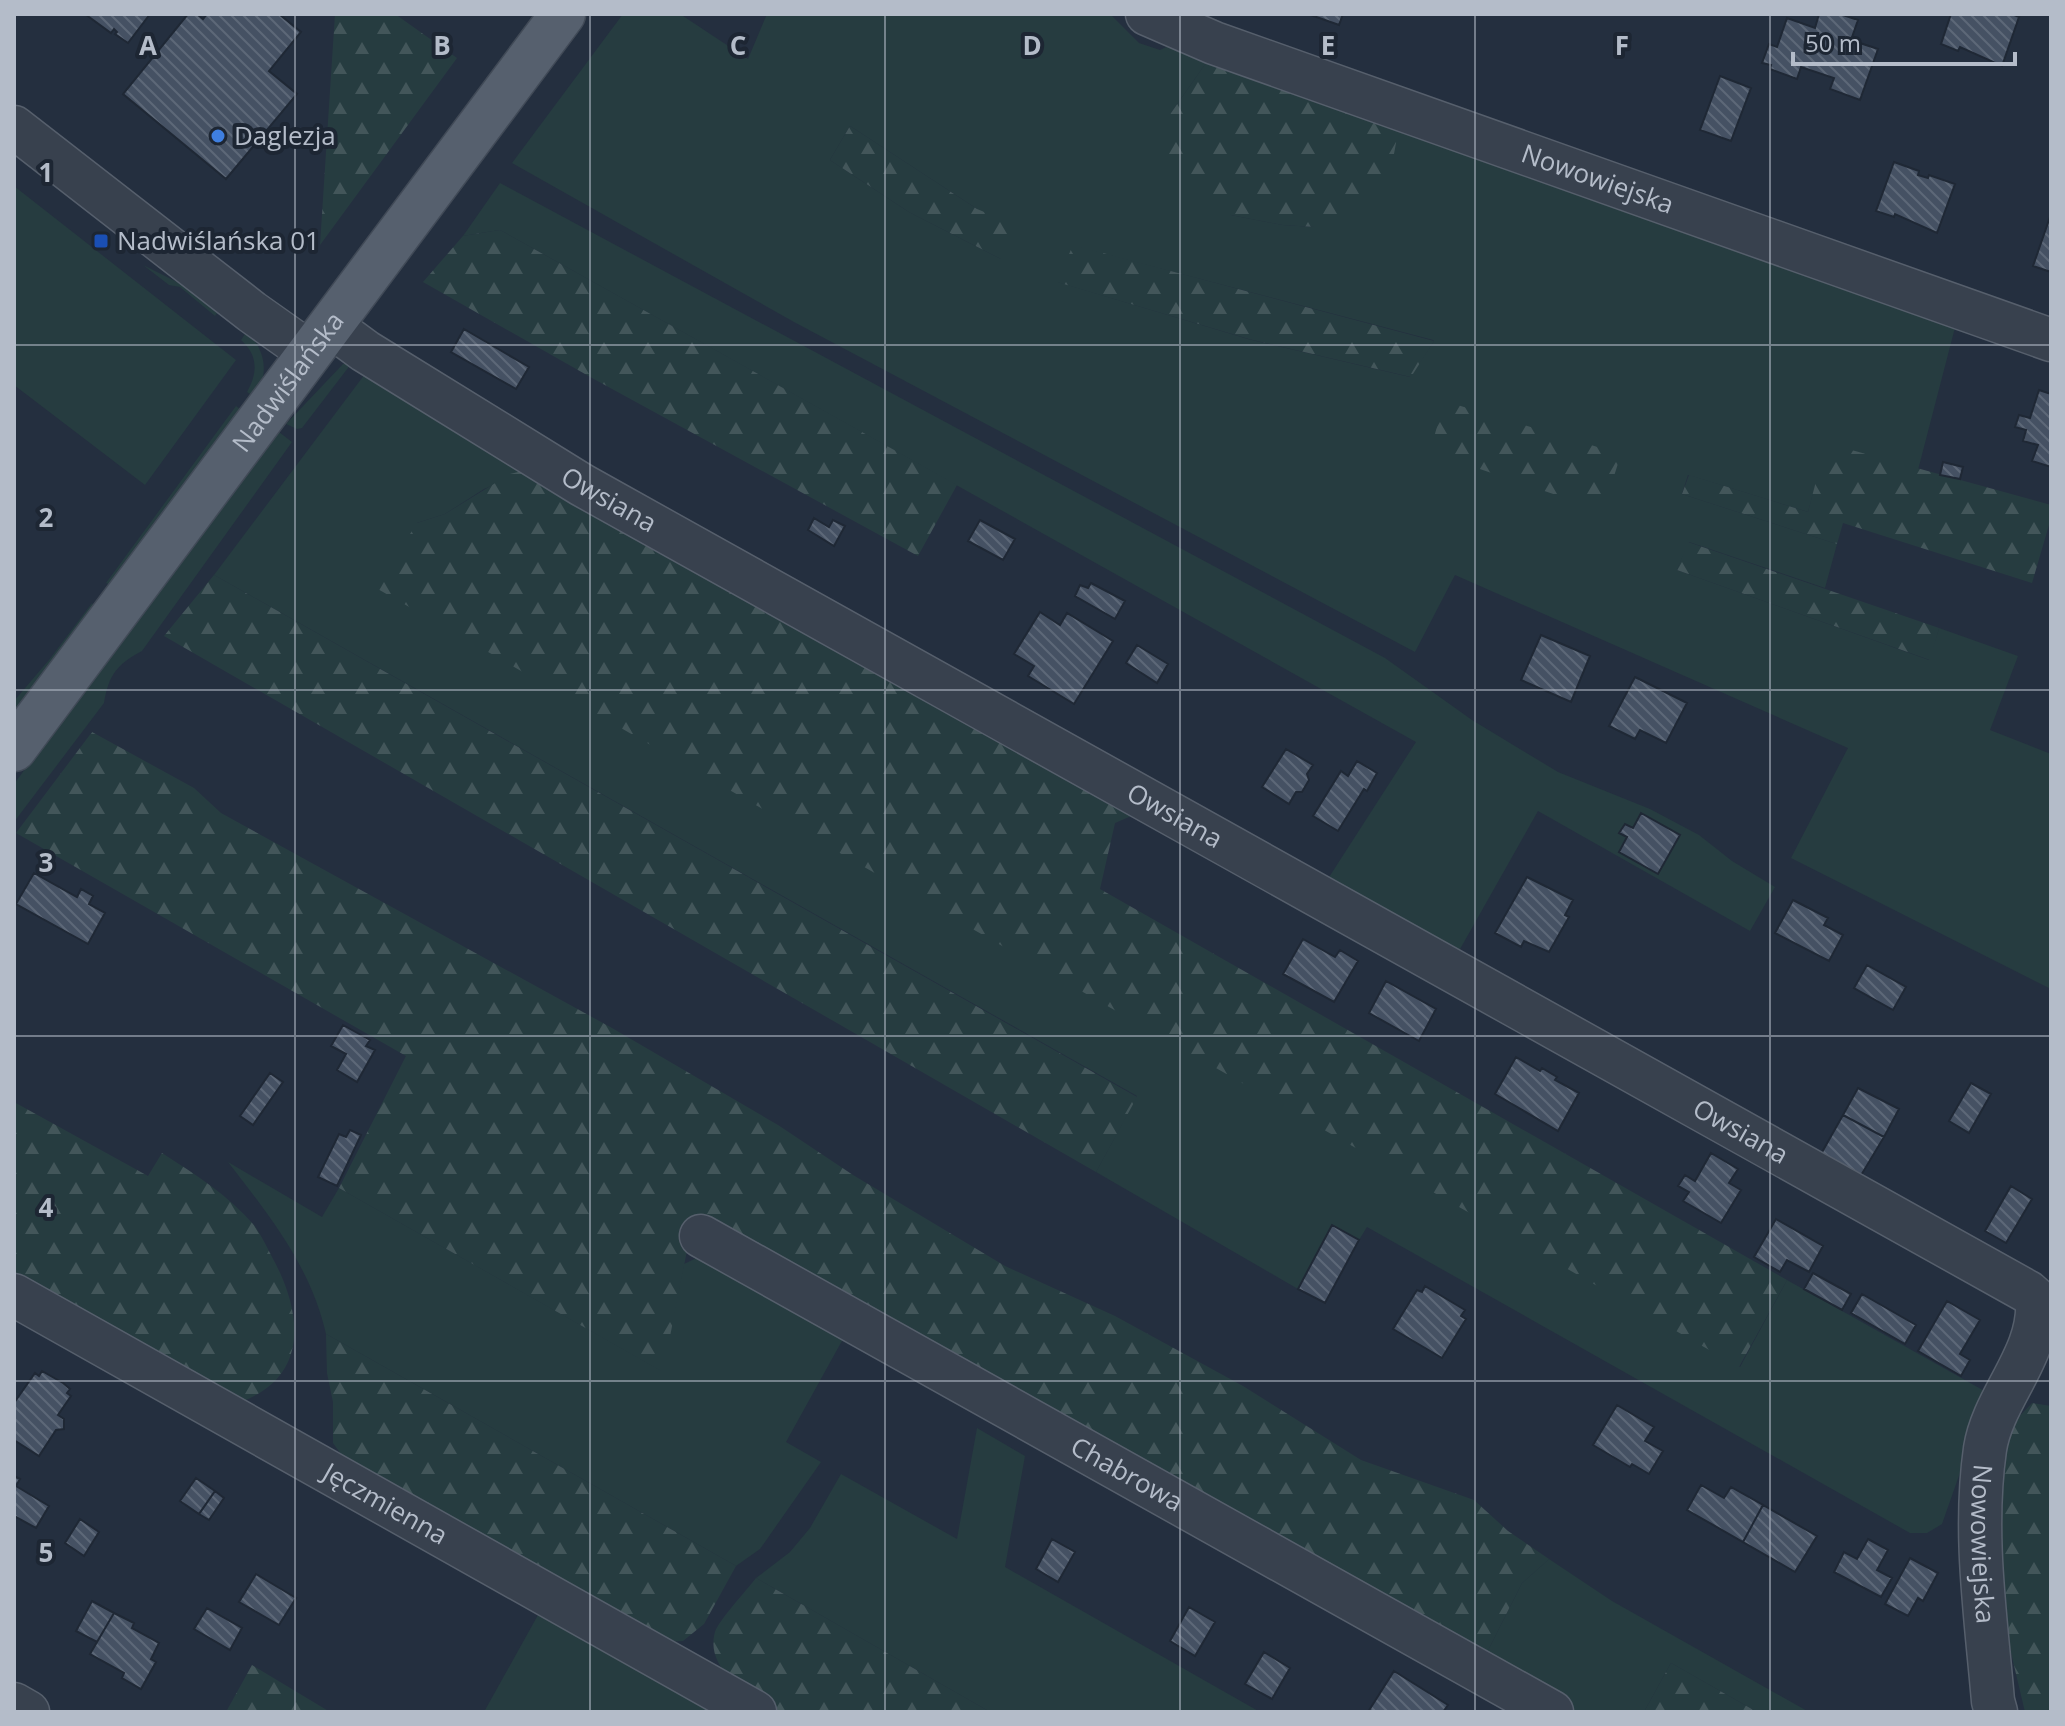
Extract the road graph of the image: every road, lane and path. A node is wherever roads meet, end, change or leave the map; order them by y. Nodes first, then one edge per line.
1 (563, 14) edge
2 (1147, 14) edge
3 (14, 127) edge
4 (320, 339) junction
5 (2051, 340) edge
6 (14, 749) edge
7 (701, 1236) dead end
8 (2028, 1292) joint
9 (14, 1295) edge
10 (14, 1704) edge
11 (28, 1712) edge
12 (755, 1712) edge
13 (1552, 1712) edge
14 (1996, 1712) edge

1 - 4 main road, Nadwiślańska
2 - 5 street, Nowowiejska
3 - 4 street, Owsiana
4 - 6 main road, Nadwiślańska
4 - 8 street, Owsiana
7 - 13 street, Chabrowa
8 - 14 street, Nowowiejska
9 - 12 street, Jęczmienna
10 - 11 street

